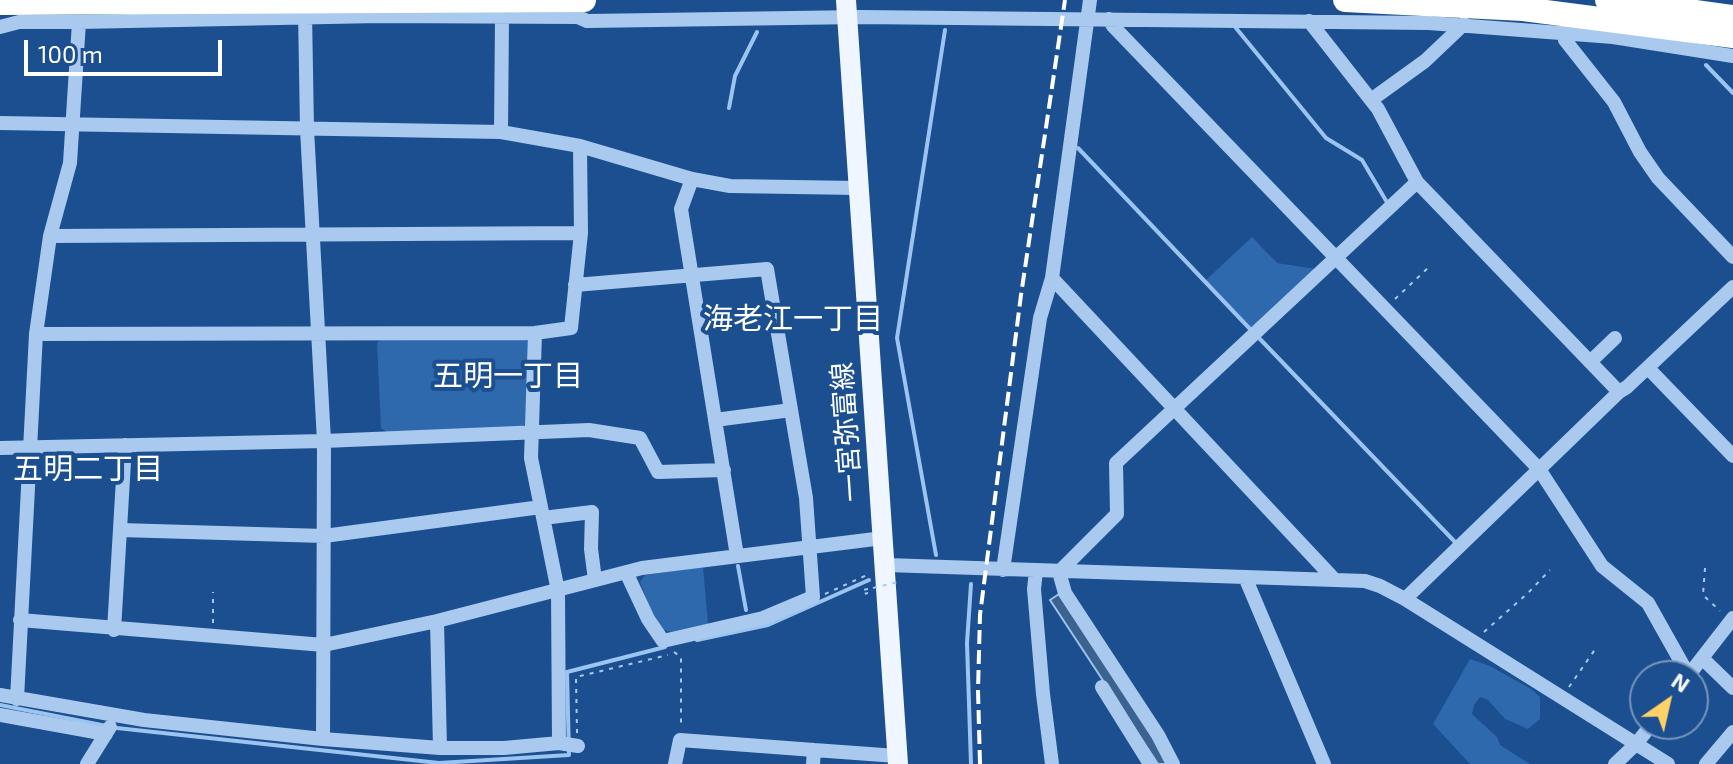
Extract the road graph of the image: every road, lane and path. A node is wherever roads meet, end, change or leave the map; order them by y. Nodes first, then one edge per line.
1 (46, 0) edge
2 (305, 0) edge
3 (1090, 0) edge
4 (1345, 0) edge
5 (1607, 0) edge
6 (0, 3) edge
7 (585, 7) edge
8 (847, 9) edge
9 (502, 17) junction
10 (1733, 17) edge
11 (305, 19) junction
12 (1089, 19) junction
13 (1109, 19) junction
14 (1309, 21) junction
15 (47, 22) junction
16 (79, 22) junction
17 (1464, 24) junction
18 (0, 27) edge
19 (1564, 31) junction
20 (1733, 36) edge
21 (1733, 56) edge
22 (1371, 100) junction
23 (0, 123) edge
24 (70, 126) junction
25 (307, 129) junction
26 (501, 132) junction
27 (580, 146) junction
28 (692, 179) junction
29 (1417, 182) junction
30 (857, 188) junction
31 (581, 233) junction
32 (313, 234) junction
33 (50, 236) junction
34 (1733, 257) edge
35 (1337, 258) junction
36 (1429, 267) dead end
37 (692, 275) junction
38 (1052, 278) junction
39 (575, 285) junction
40 (1733, 287) edge
41 (1385, 308) junction
42 (318, 331) junction
43 (535, 333) junction
44 (36, 334) junction
45 (1615, 338) dead end
46 (1590, 362) junction
47 (1648, 368) junction
48 (1619, 392) junction
49 (791, 410) junction
50 (1173, 410) junction
51 (715, 420) junction
52 (531, 433) junction
53 (324, 441) junction
54 (125, 445) junction
55 (30, 447) junction
56 (0, 448) edge
57 (1733, 456) edge
58 (1539, 469) junction
59 (724, 470) junction
60 (542, 512) junction
61 (120, 530) junction
62 (324, 536) junction
63 (883, 538) junction
64 (810, 548) junction
65 (737, 556) junction
66 (1705, 568) dead end
67 (881, 569) junction
68 (1003, 570) junction
69 (1550, 570) dead end
70 (1036, 571) junction
71 (626, 572) junction
72 (1059, 572) junction
73 (1245, 577) junction
74 (1334, 579) junction
75 (595, 580) junction
76 (902, 581) dead end
77 (873, 588) dead end
78 (558, 591) junction
79 (213, 592) dead end
80 (813, 597) junction
81 (1405, 599) junction
82 (1732, 619) edge
83 (20, 620) junction
84 (437, 621) junction
85 (114, 630) junction
86 (213, 637) junction
87 (1472, 642) junction
88 (324, 645) junction
89 (1596, 648) dead end
90 (1702, 658) joint
91 (1679, 660) edge
92 (1733, 688) edge
93 (1114, 691) junction
94 (0, 695) edge
95 (1562, 697) junction
96 (17, 699) junction
97 (0, 715) edge
98 (110, 725) junction
99 (1733, 732) edge
100 (323, 739) junction
101 (680, 740) junction
102 (1639, 740) edge
103 (1636, 744) junction
104 (567, 745) junction
105 (440, 748) junction
106 (814, 757) edge
107 (897, 760) edge
108 (87, 764) edge
109 (675, 764) edge
110 (1052, 764) edge
111 (1150, 764) edge
112 (1173, 764) edge
113 (1324, 764) edge
114 (1615, 764) edge
115 (1668, 764) edge
116 (1706, 764) edge

1 - 15 street
2 - 11 street
3 - 12 street
4 - 20 highway
5 - 10 highway
6 - 7 highway, bridge
7 - 8 street
7 - 9 street
8 - 12 street
8 - 30 main road, 一宮弥富線
9 - 11 street
9 - 26 street
11 - 16 street
11 - 25 street
12 - 13 street
12 - 38 street
13 - 14 street
13 - 35 street
14 - 17 street
14 - 22 street
15 - 16 street
15 - 18 street
16 - 24 street
17 - 19 street
17 - 22 street
19 - 21 street
19 - 34 street
22 - 29 street
23 - 24 street
24 - 25 street
24 - 33 street
25 - 26 street
25 - 32 street
26 - 27 street
27 - 28 street
27 - 31 street
28 - 30 street
28 - 37 street
29 - 35 street
29 - 46 street
30 - 63 main road, 一宮弥富線
31 - 32 street
31 - 39 street
32 - 33 street
32 - 42 street
33 - 44 street
35 - 41 street
35 - 50 street
36 - 41 path
37 - 39 street
37 - 49 street
37 - 51 street
38 - 50 street
38 - 68 street
39 - 43 street
40 - 47 street
41 - 58 street
42 - 43 street
42 - 44 street
42 - 53 street
43 - 52 street
44 - 55 street
45 - 46 street
46 - 48 street
47 - 48 street
47 - 57 street
48 - 58 street
49 - 51 street
49 - 64 street
50 - 72 street
50 - 74 street
51 - 59 street
52 - 53 street
52 - 59 street
52 - 60 street
53 - 54 street
53 - 62 street
54 - 55 street
54 - 61 street
55 - 56 street
55 - 83 street
58 - 81 street
58 - 91 street
59 - 65 street
60 - 62 street
60 - 75 street
60 - 78 street
61 - 62 street
61 - 85 street
62 - 88 street
63 - 64 street
63 - 67 main road, 一宮弥富線
64 - 65 street
64 - 80 street
65 - 71 street
66 - 82 path
67 - 68 street
67 - 80 path
67 - 107 main road, 一宮弥富線
68 - 70 street
69 - 87 path
70 - 72 street
70 - 110 street
71 - 75 street
71 - 80 street
72 - 73 street
72 - 93 street
73 - 74 street
73 - 113 street
74 - 81 street
75 - 78 street
76 - 77 path, bridge
78 - 84 street
78 - 104 street
79 - 86 path
81 - 87 street
82 - 90 street
83 - 85 street
83 - 96 street
84 - 88 street
84 - 105 street
85 - 86 street
86 - 88 street
87 - 95 street
88 - 100 street
89 - 95 path
90 - 92 street
93 - 111 street
93 - 112 street
94 - 96 street
95 - 103 street
96 - 98 street
97 - 98 street
98 - 100 street
98 - 108 street
99 - 116 street
100 - 105 street
101 - 104 path
101 - 106 street
101 - 109 street
102 - 103 street
103 - 114 street
103 - 115 street
104 - 105 street
106 - 107 street

